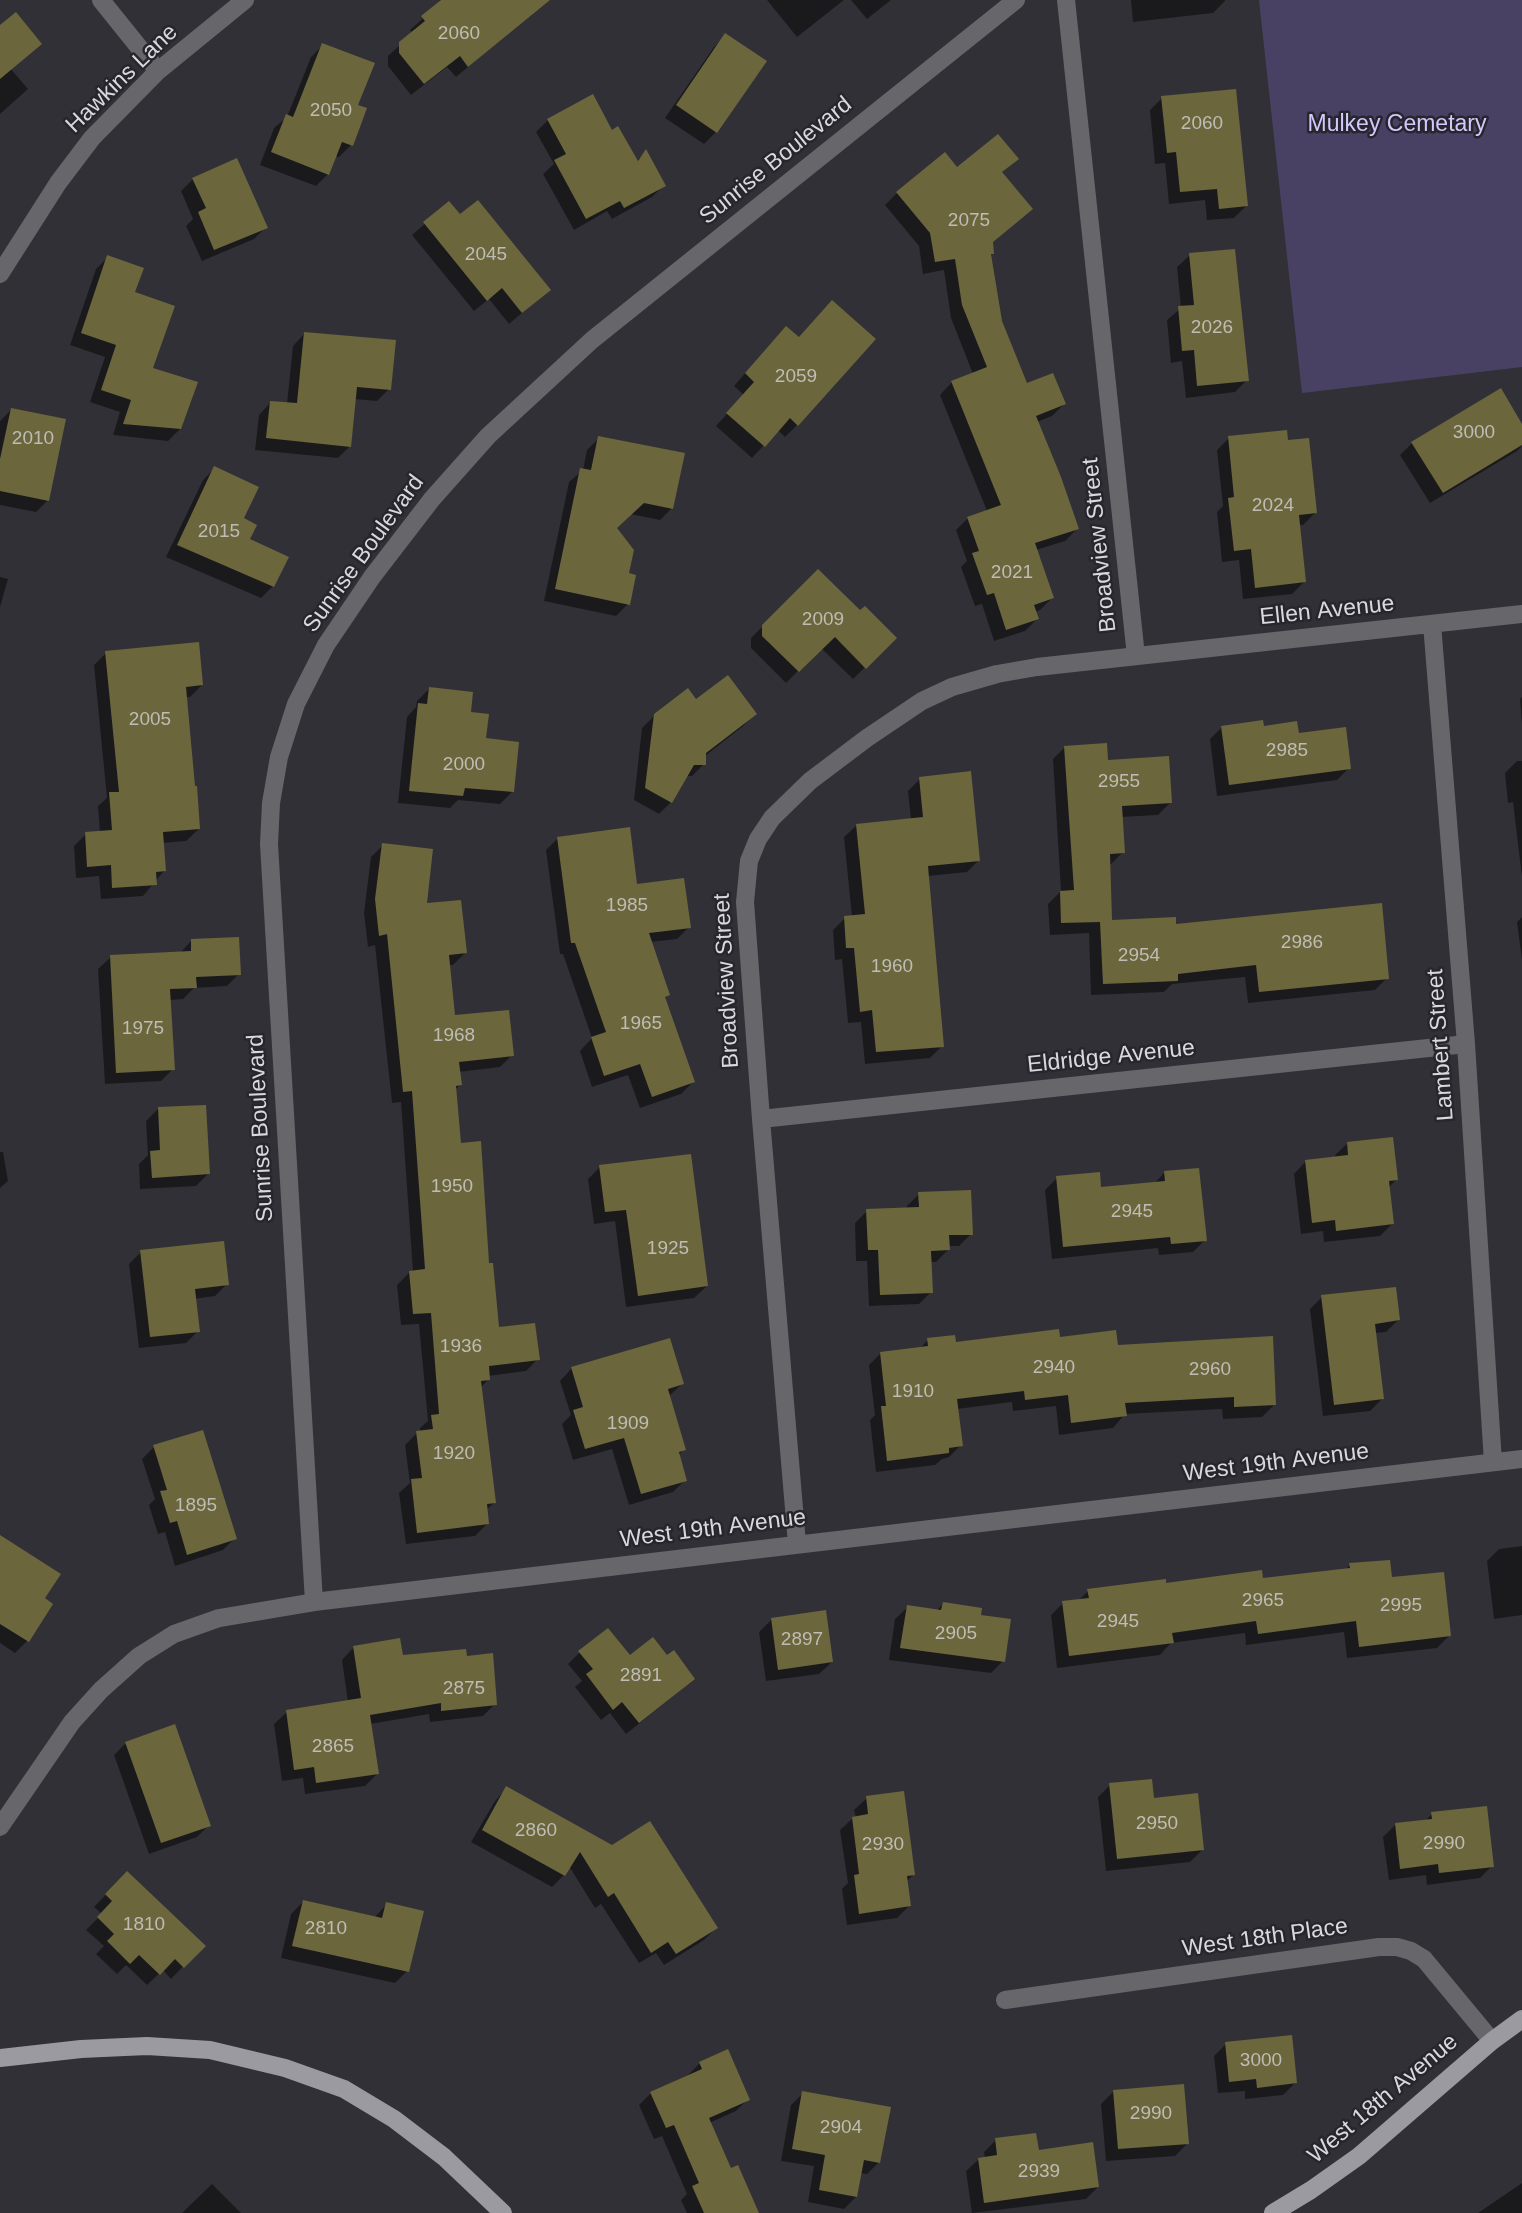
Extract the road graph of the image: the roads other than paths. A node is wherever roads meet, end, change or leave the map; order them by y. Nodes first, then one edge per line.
1 (101, 0) edge
2 (245, 0) edge
3 (1016, 0) edge
4 (1066, 0) edge
5 (159, 71) junction
6 (0, 274) edge
7 (1522, 614) edge
8 (1432, 624) junction
9 (1136, 656) junction
10 (1466, 1044) junction
11 (761, 1119) junction
12 (1522, 1459) edge
13 (1493, 1462) junction
14 (797, 1544) junction
15 (314, 1602) junction
16 (0, 1827) edge
17 (1005, 2000) dead end
18 (1522, 2020) edge
19 (1492, 2040) junction
20 (0, 2058) edge
21 (503, 2213) edge
22 (1273, 2213) edge

1 - 5 street
2 - 5 street, Hawkins Lane
3 - 15 street, Sunrise Boulevard
4 - 9 street, Broadview Street
5 - 6 street, Hawkins Lane
7 - 8 street, Ellen Avenue
8 - 9 street, Ellen Avenue
8 - 10 street, Lambert Street
9 - 11 street, Broadview Street
10 - 11 street, Eldridge Avenue
10 - 13 street, Lambert Street
11 - 14 street, Broadview Street
12 - 13 street, West 19th Avenue
13 - 14 street, West 19th Avenue
14 - 15 street, West 19th Avenue
15 - 16 street, West 19th Avenue
17 - 19 street, West 18th Place
18 - 19 main road, West 18th Avenue
19 - 22 main road, West 18th Avenue
20 - 21 main road

